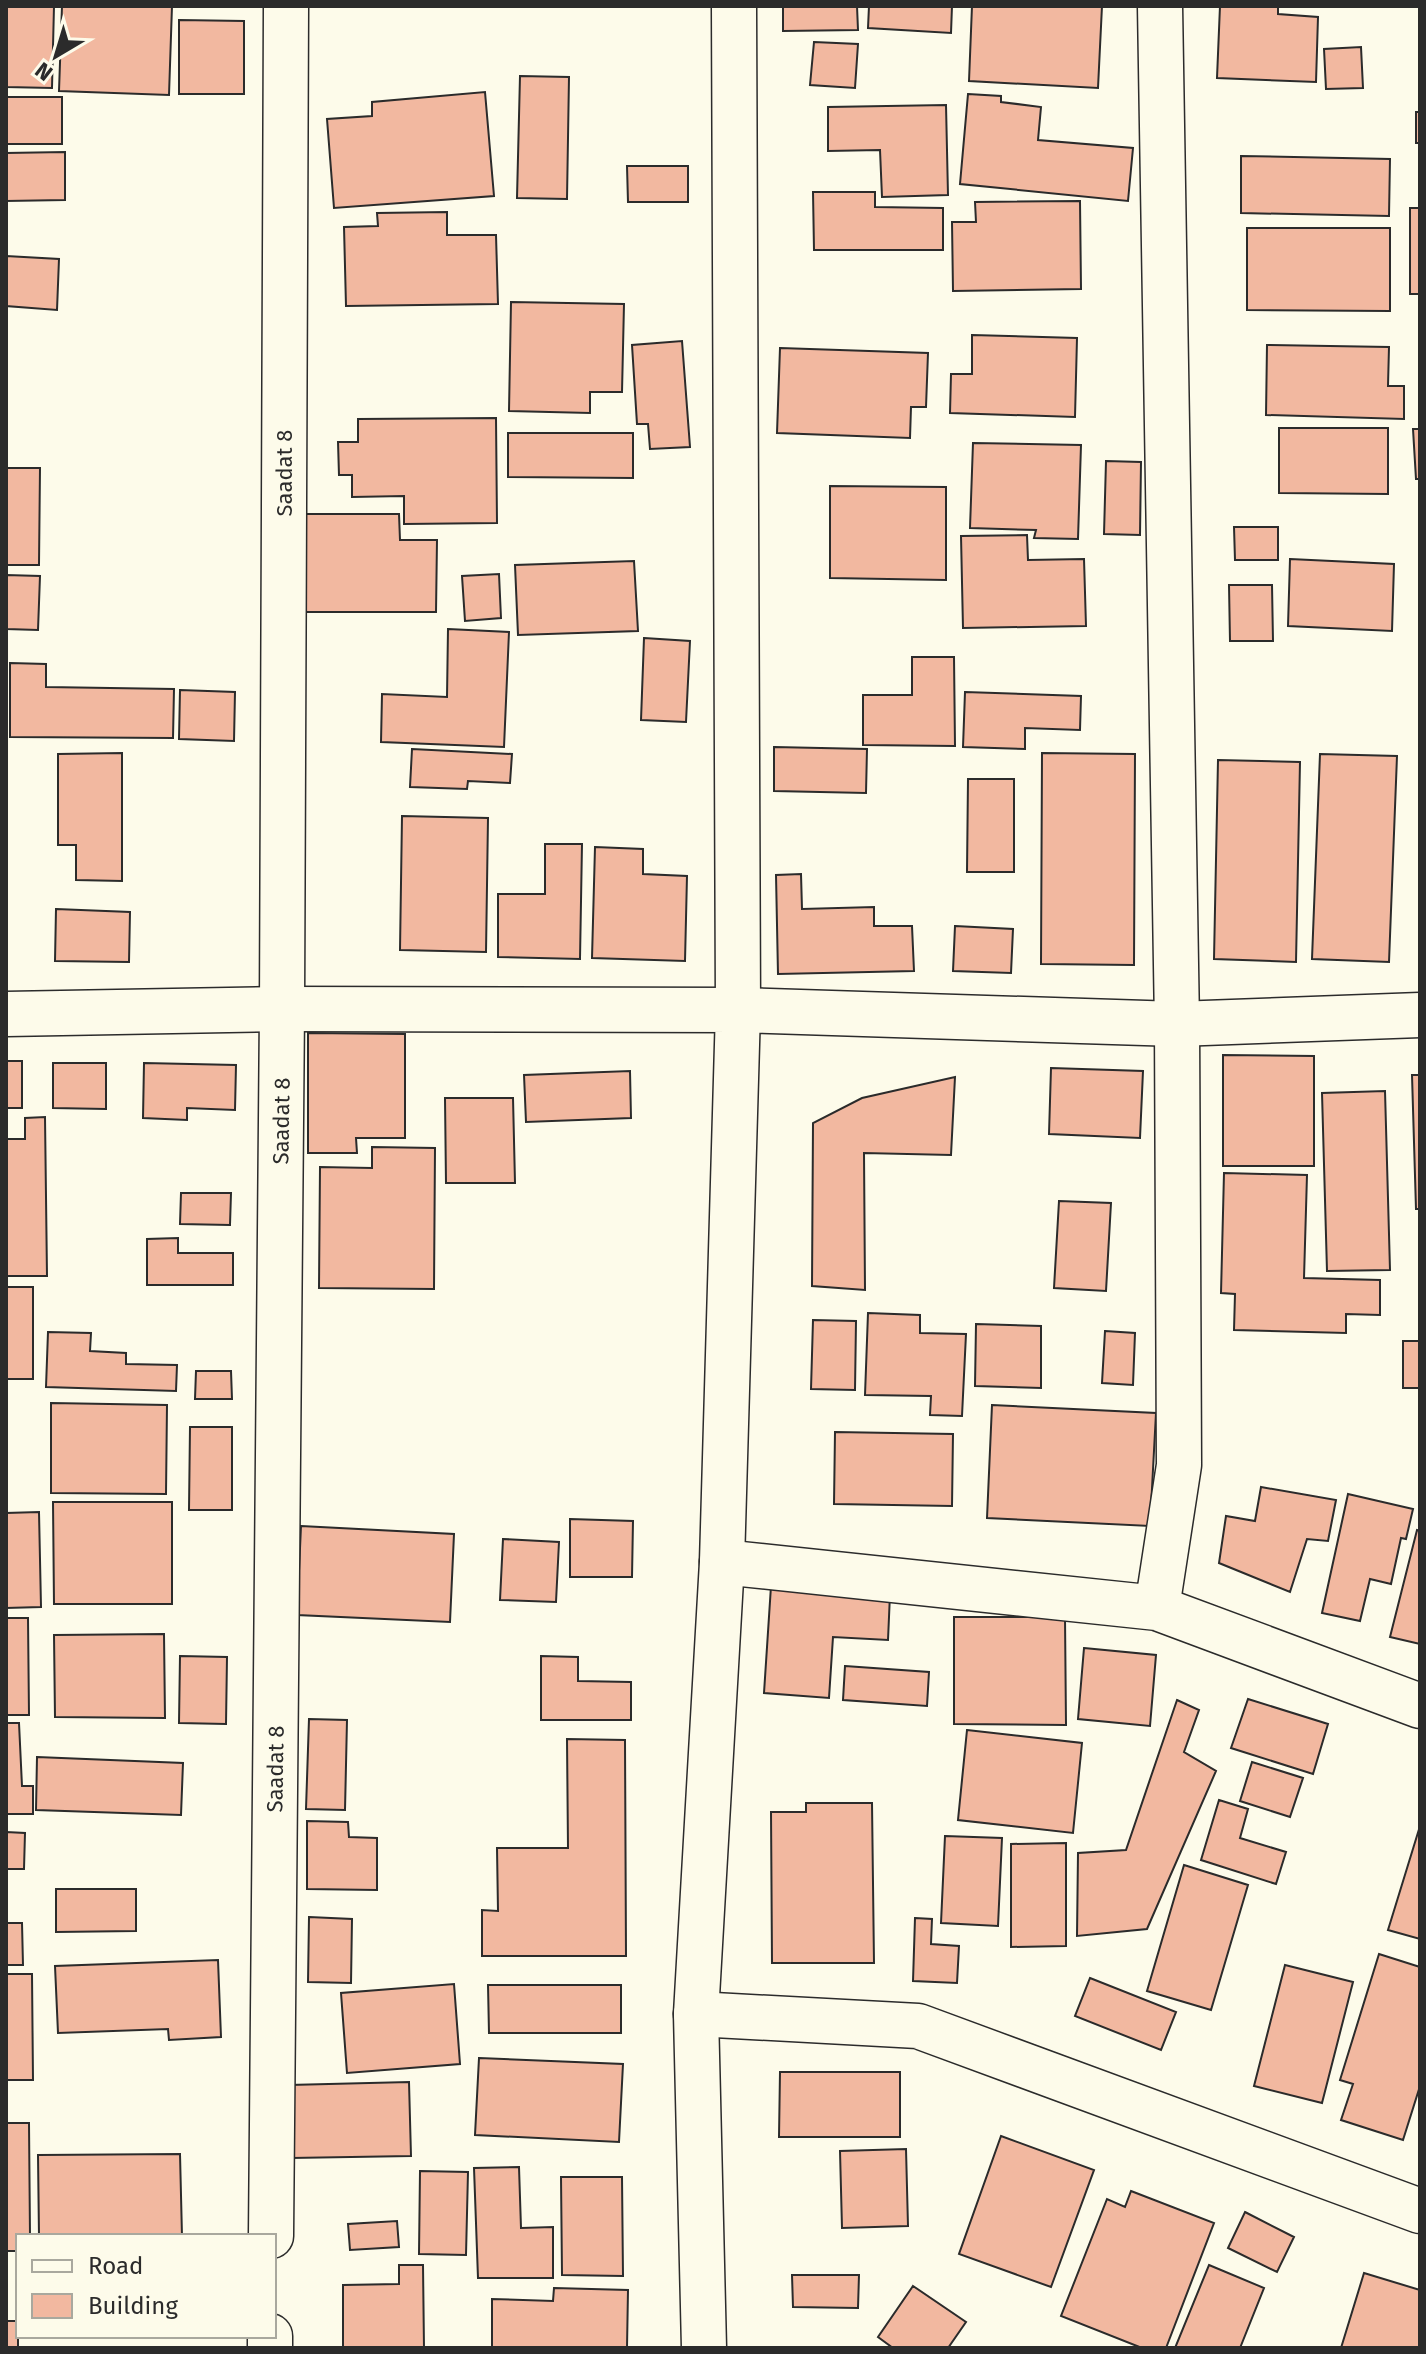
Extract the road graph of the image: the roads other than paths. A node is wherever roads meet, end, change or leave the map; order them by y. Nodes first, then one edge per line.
1 (286, 6) edge
2 (734, 6) edge
3 (1160, 6) edge
4 (282, 1009) junction
5 (738, 1010) junction
6 (6, 1014) edge
7 (1420, 1015) edge
8 (1177, 1024) junction
9 (722, 1562) junction
10 (1157, 1608) junction
11 (1420, 1706) edge
12 (696, 2014) junction
13 (1420, 2211) edge
14 (271, 2234) edge
15 (704, 2348) edge

1 - 4 street, Saadat 8
2 - 5 street
3 - 8 street
4 - 5 street
4 - 6 street
4 - 14 street, Saadat 8
5 - 8 street
5 - 9 street
7 - 8 street
8 - 10 street
9 - 10 street
9 - 12 street
10 - 11 street
12 - 13 street
12 - 15 street

